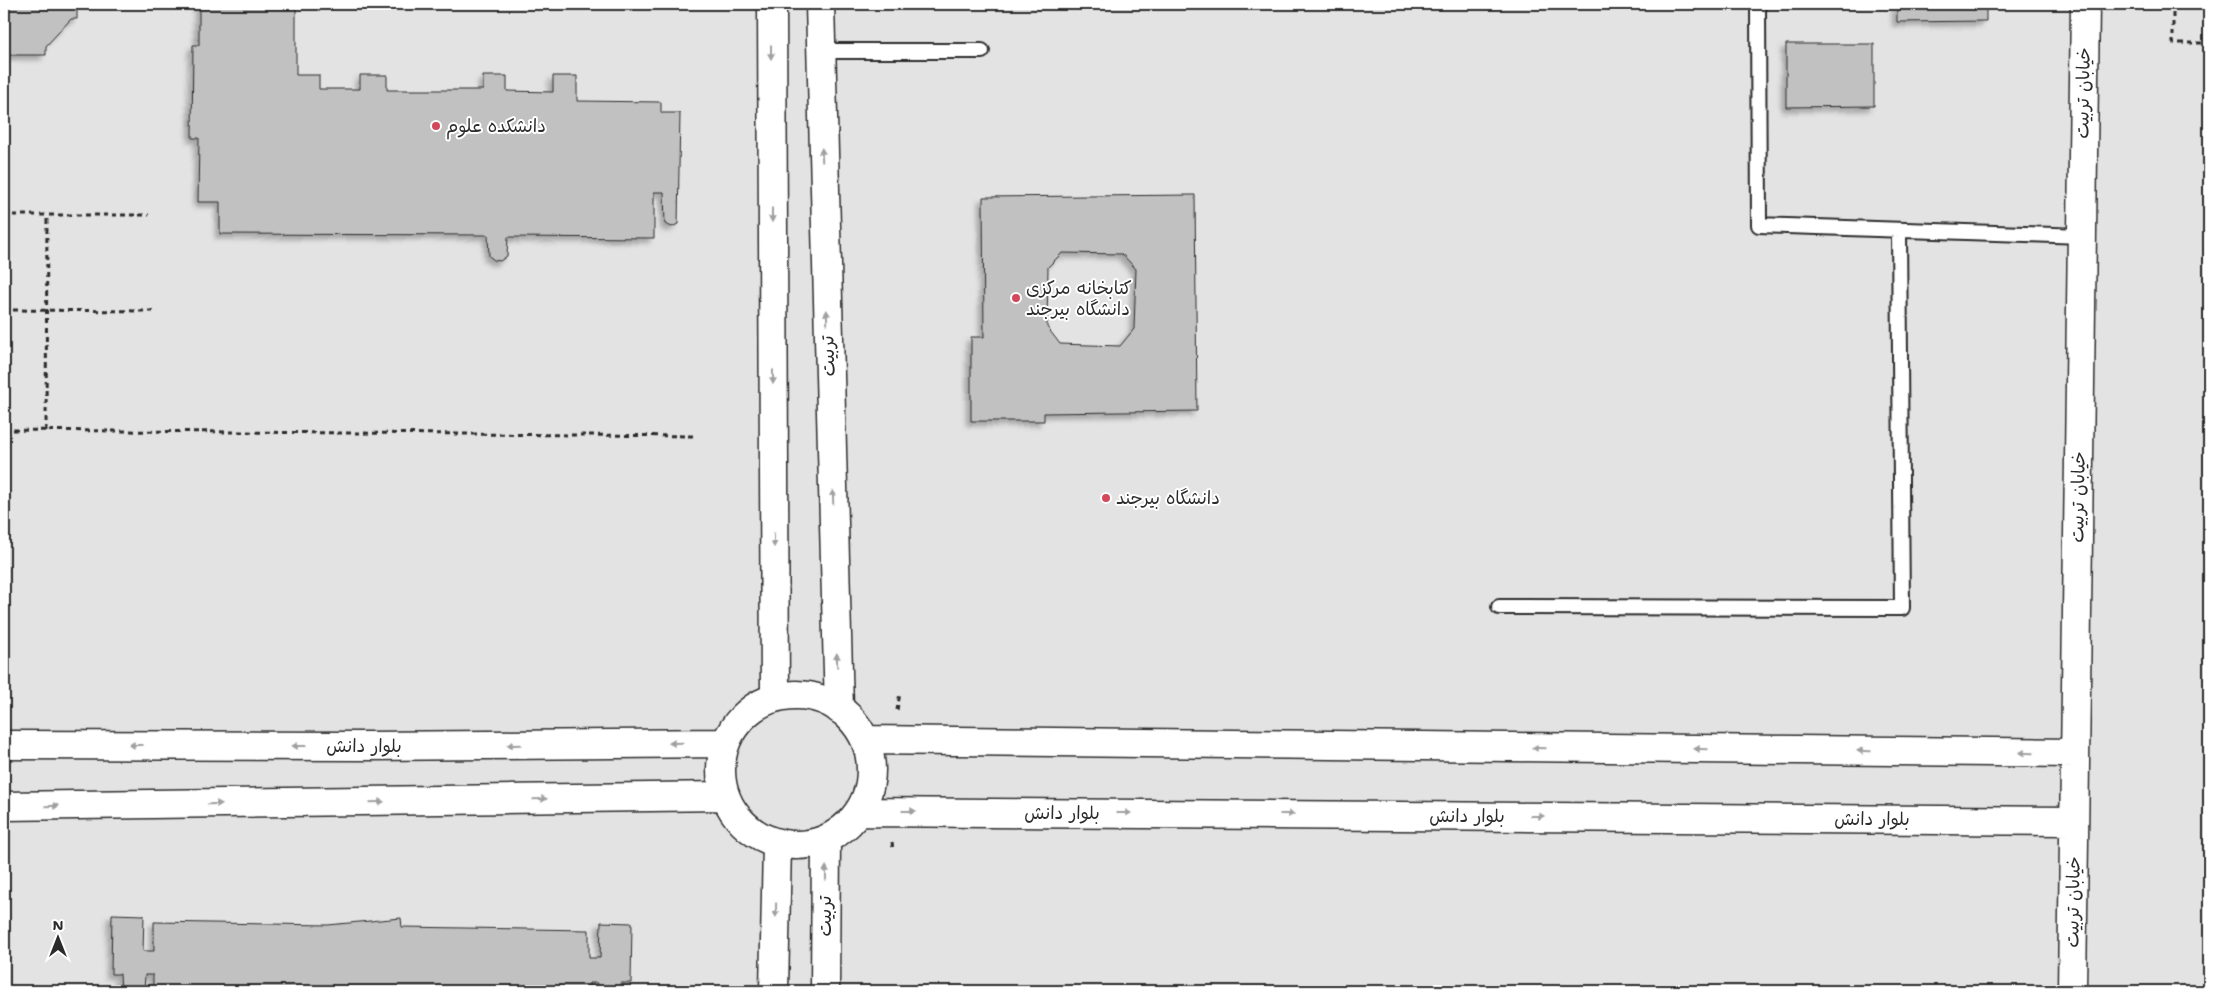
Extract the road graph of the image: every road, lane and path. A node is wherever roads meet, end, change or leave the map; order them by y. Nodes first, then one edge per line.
1 (772, 4) edge
2 (820, 4) edge
3 (1758, 4) edge
4 (2084, 4) edge
5 (2173, 4) edge
6 (2209, 43) edge
7 (819, 51) junction
8 (982, 51) dead end
9 (4, 215) edge
10 (47, 215) junction
11 (149, 215) dead end
12 (1899, 230) junction
13 (2082, 236) junction
14 (4, 310) edge
15 (47, 310) junction
16 (153, 311) dead end
17 (4, 430) edge
18 (46, 431) junction
19 (696, 436) dead end
20 (1498, 607) dead end
21 (775, 697) junction
22 (839, 709) junction
23 (865, 740) junction
24 (725, 743) junction
25 (4, 744) edge
26 (2075, 753) junction
27 (724, 796) junction
28 (4, 806) edge
29 (861, 812) junction
30 (2074, 821) junction
31 (826, 840) junction
32 (777, 844) junction
33 (774, 991) edge
34 (825, 991) edge
35 (2072, 991) edge

1 -> 21 street
2 - 7 street, تربیت
3 - 12 lane
4 - 13 street, خیابان تربیت
5 - 6 path
7 - 8 lane
22 -> 7 street, تربیت
9 - 10 path
10 - 11 path
10 - 15 path
12 - 13 lane
12 - 20 lane
13 - 26 street, خیابان تربیت
14 - 15 path
15 - 16 path
15 - 18 path
17 - 18 path
18 - 19 path
21 - 22 street
21 - 24 street
22 - 23 street
26 -> 23 street
23 - 29 street
24 -> 25 street, بلوار دانش
24 - 27 street
26 - 30 street, خیابان تربیت
28 -> 27 street
27 - 32 street
29 -> 30 street, بلوار دانش
29 - 31 street
30 - 35 street, خیابان تربیت
31 - 32 street
34 -> 31 street, تربیت
32 -> 33 street

